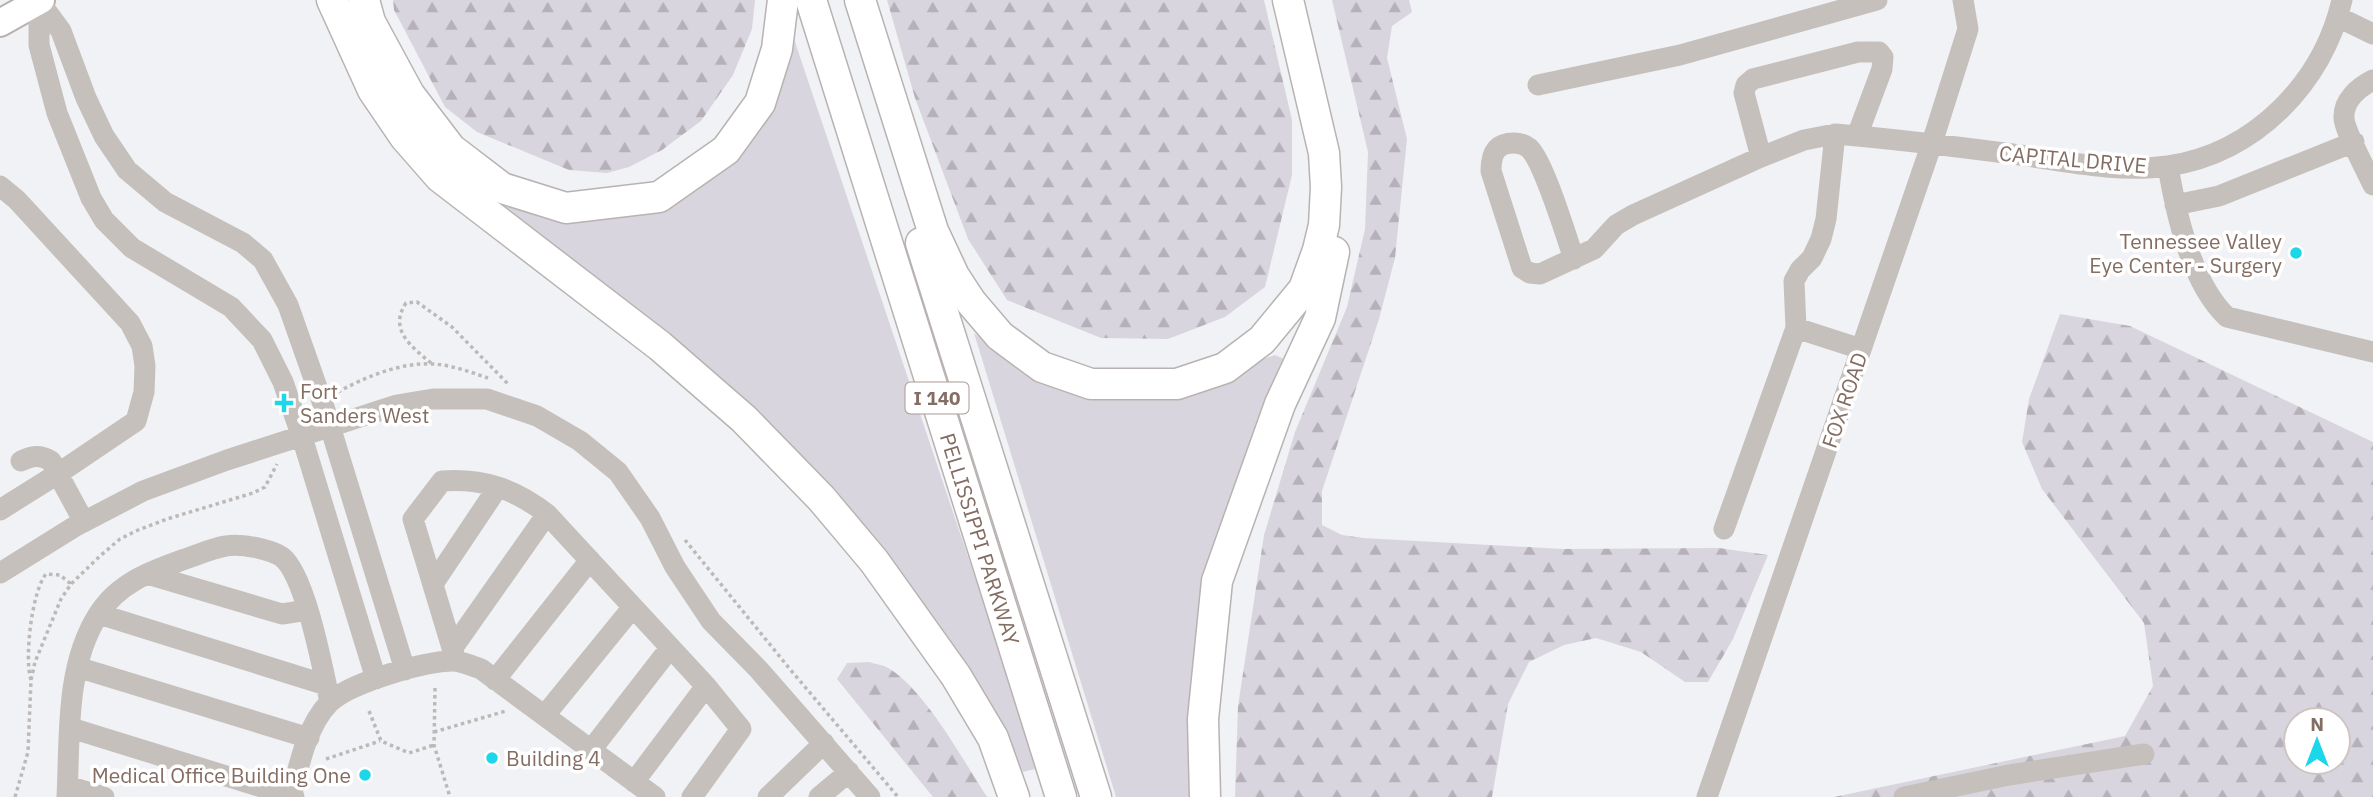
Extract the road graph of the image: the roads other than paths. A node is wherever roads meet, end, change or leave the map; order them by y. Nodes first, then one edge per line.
1 (39, 0) edge
2 (332, 0) edge
3 (364, 0) edge
4 (783, 0) edge
5 (811, 0) edge
6 (846, 0) edge
7 (860, 0) edge
8 (1287, 0) edge
9 (1301, 0) edge
10 (1878, 0) edge
11 (1963, 0) edge
12 (1816, 8) edge
13 (2340, 9) edge
14 (0, 23) edge
15 (2373, 34) edge
16 (2373, 80) edge
17 (1538, 85) dead end
18 (1835, 134) junction
19 (1857, 136) junction
20 (2354, 142) junction
21 (1932, 143) junction
22 (1761, 157) junction
23 (2168, 166) junction
24 (2373, 185) edge
25 (0, 186) edge
26 (2175, 205) junction
27 (1574, 259) junction
28 (1796, 328) junction
29 (1861, 349) junction
30 (2373, 352) edge
31 (330, 427) junction
32 (302, 437) junction
33 (21, 461) dead end
34 (60, 473) junction
35 (498, 487) junction
36 (0, 510) edge
37 (547, 514) junction
38 (84, 522) junction
39 (1724, 529) dead end
40 (590, 560) junction
41 (0, 573) edge
42 (147, 574) junction
43 (433, 584) junction
44 (633, 607) junction
45 (308, 610) junction
46 (99, 614) junction
47 (670, 648) junction
48 (454, 655) junction
49 (77, 667) junction
50 (405, 670) junction
51 (376, 679) junction
52 (495, 680) junction
53 (706, 687) junction
54 (328, 694) junction
55 (545, 715) junction
56 (71, 728) junction
57 (309, 738) junction
58 (824, 743) junction
59 (591, 750) junction
60 (2144, 754) dead end
61 (849, 772) junction
62 (635, 782) junction
63 (68, 791) edge
64 (104, 797) edge
65 (295, 797) edge
66 (654, 797) edge
67 (692, 797) edge
68 (768, 797) edge
69 (819, 797) edge
70 (870, 797) edge
71 (1014, 797) edge
72 (1061, 797) edge
73 (1096, 797) edge
74 (1205, 797) edge
75 (1706, 797) edge
76 (1904, 797) edge

1 - 14 main road
1 - 31 street
1 - 32 street
2 - 71 highway
3 - 4 highway
5 - 72 highway, PELLISSIPPI PARKWAY / I 140
6 - 73 highway, PELLISSIPPI PARKWAY / I 140
7 - 8 highway
9 - 74 highway
10 - 12 street
11 - 21 street, FOX ROAD
12 - 17 street
13 - 15 street
13 - 23 street, CAPITAL DRIVE
16 - 20 street
18 - 19 street, CAPITAL DRIVE
18 - 22 street, CAPITAL DRIVE
18 - 28 street
19 - 21 street, CAPITAL DRIVE
19 - 22 street
20 - 24 street
20 - 26 street
21 - 23 street, CAPITAL DRIVE
21 - 29 street, FOX ROAD
22 - 27 street, CAPITAL DRIVE
23 - 26 street
25 - 34 street
26 - 30 street
27 - 27 street, CAPITAL DRIVE
28 - 29 street
28 - 39 street
29 - 75 street, FOX ROAD
31 - 32 street
31 - 50 street
31 - 58 street
32 - 38 street
32 - 51 street
33 - 34 street
34 - 36 street
34 - 38 street
35 - 37 street
35 - 43 street
35 - 43 street
37 - 40 street
37 - 48 street
38 - 41 street
40 - 44 street
40 - 52 street
42 - 45 street
42 - 45 street
42 - 46 street
43 - 48 street
44 - 47 street
44 - 55 street
45 - 54 street
46 - 49 street
46 - 54 street
47 - 53 street
47 - 59 street
48 - 50 street
48 - 52 street
49 - 56 street
49 - 57 street
50 - 51 street
51 - 54 street
52 - 55 street
53 - 62 street
53 - 67 street
54 - 57 street
55 - 59 street
56 - 63 street
56 - 65 street
57 - 65 street
58 - 61 street
58 - 68 street
59 - 62 street
60 - 76 street
61 - 69 street
61 - 70 street
62 - 66 street
63 - 64 street

